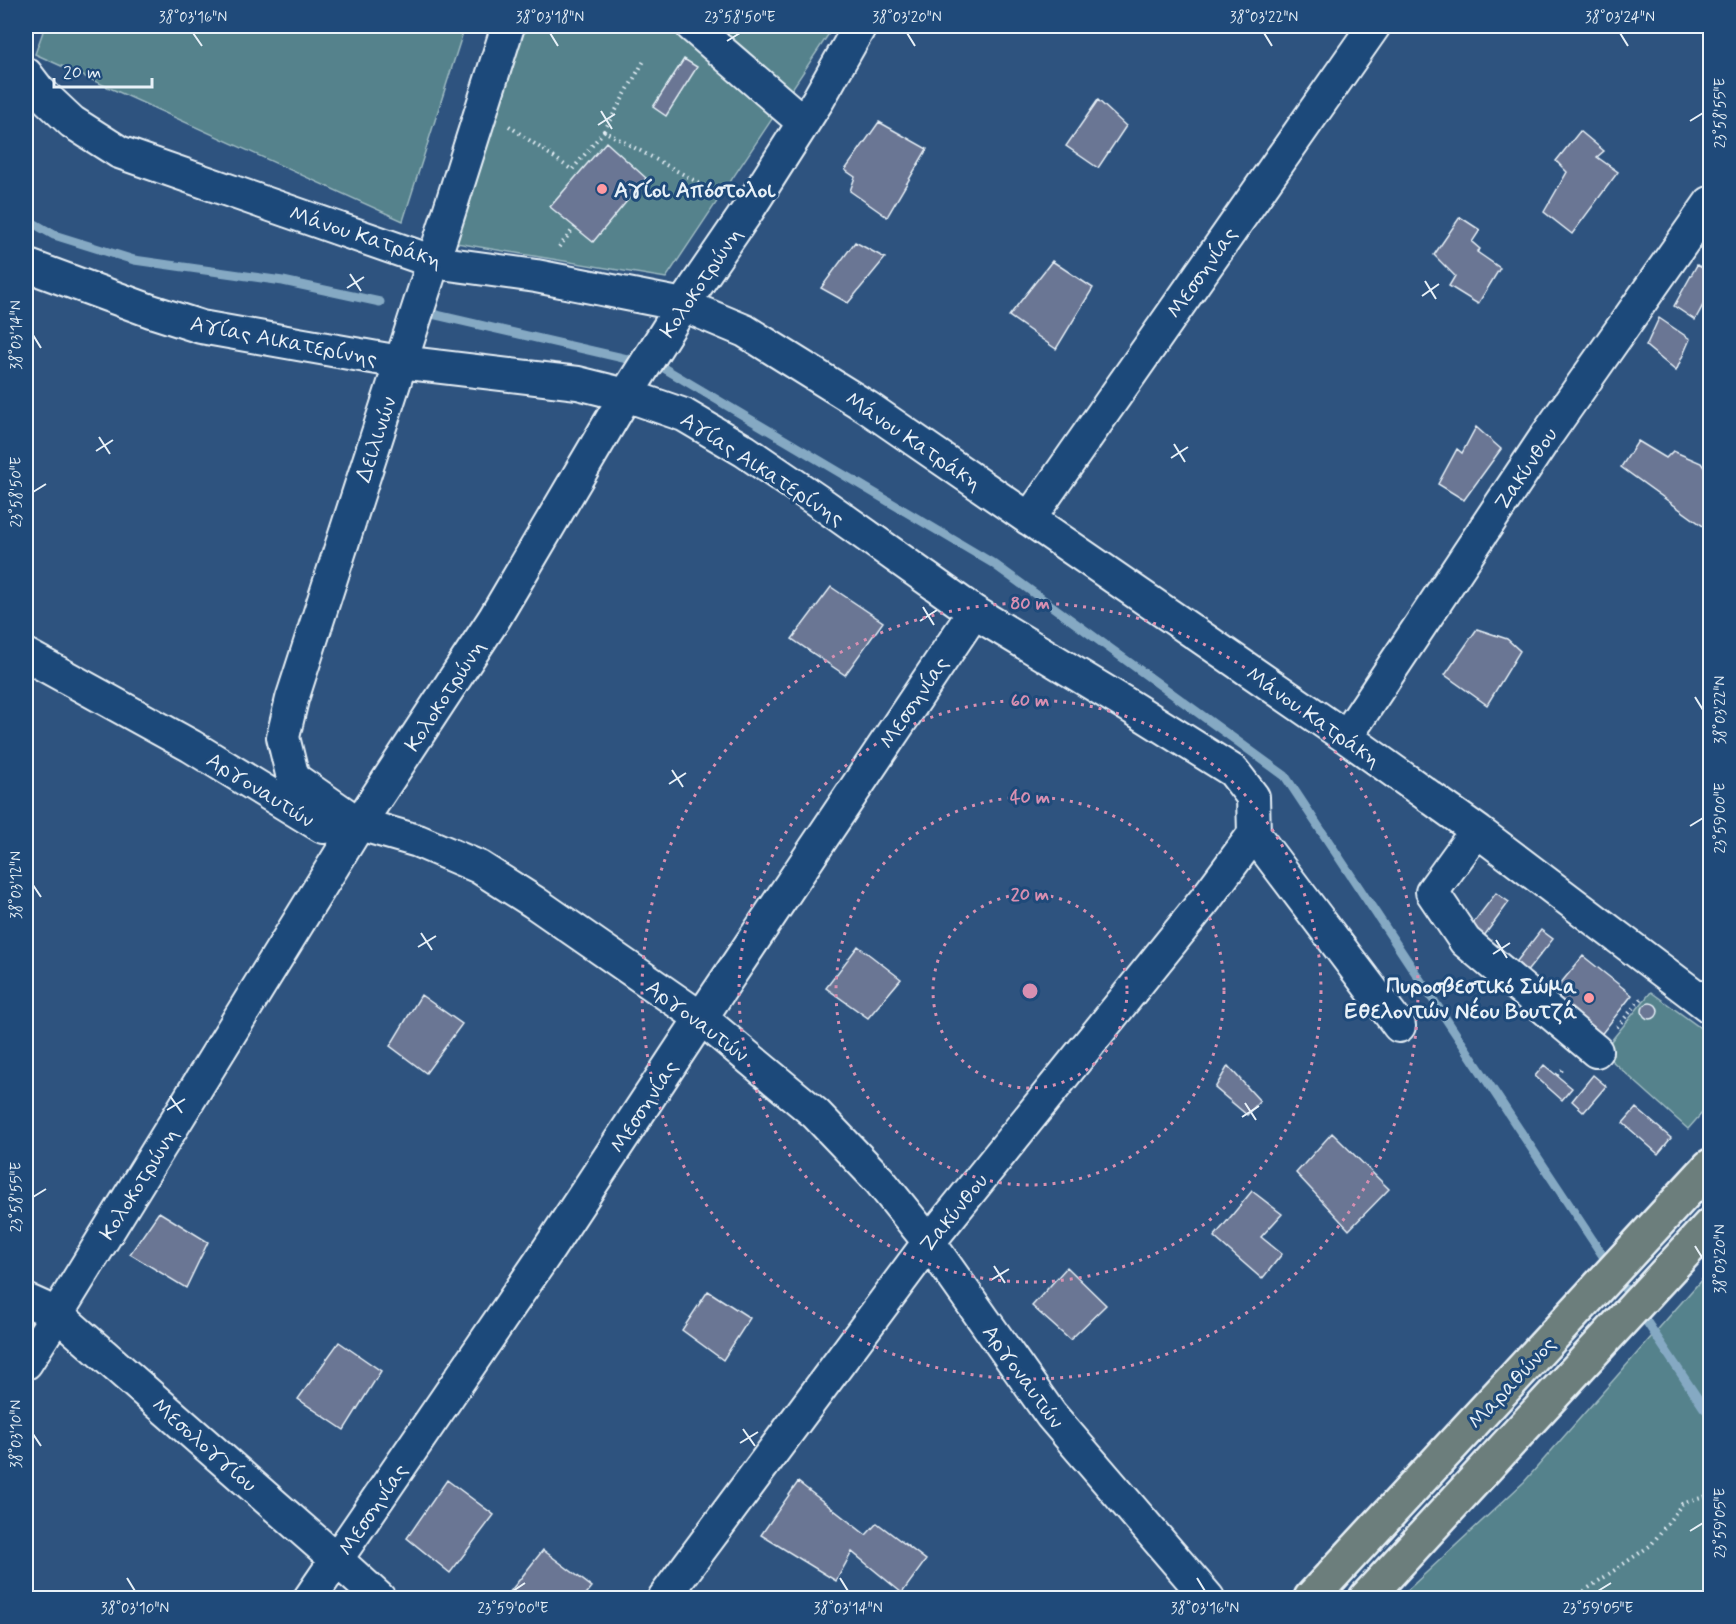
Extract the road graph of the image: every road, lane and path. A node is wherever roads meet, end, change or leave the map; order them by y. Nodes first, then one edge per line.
1 (508, 26) edge
2 (692, 26) edge
3 (860, 26) edge
4 (1374, 26) edge
5 (645, 59) dead end
6 (26, 74) edge
7 (482, 108) junction
8 (803, 122) junction
9 (604, 131) junction
10 (1710, 203) edge
11 (748, 210) junction
12 (434, 262) junction
13 (26, 265) edge
14 (683, 305) junction
15 (400, 362) junction
16 (629, 390) junction
17 (1029, 519) junction
18 (974, 612) junction
19 (26, 655) edge
20 (1346, 737) junction
21 (359, 824) junction
22 (1479, 832) junction
23 (1254, 834) junction
24 (1710, 1007) edge
25 (701, 1018) junction
26 (1399, 1026) dead end
27 (1596, 1051) dead end
28 (1569, 1072) dead end
29 (1557, 1076) dead end
30 (1710, 1166) edge
31 (1710, 1225) edge
32 (928, 1242) junction
33 (26, 1300) edge
34 (57, 1314) junction
35 (26, 1363) edge
36 (1710, 1496) edge
37 (337, 1560) junction
38 (310, 1599) edge
39 (378, 1599) edge
40 (664, 1599) edge
41 (1208, 1599) edge
42 (1311, 1599) edge
43 (1366, 1599) edge
44 (1574, 1599) edge

1 - 7 street, Δειλινών
2 - 8 street
3 - 8 street, Κολοκοτρώνη
4 - 17 street, Μεσσηνίας
5 - 9 path
6 - 12 street, Μάνου Κατράκη
7 - 9 path
7 - 12 street, Δειλινών
8 - 11 street, Κολοκοτρώνη
9 - 11 path
10 - 20 street, Ζακύνθου
11 - 14 street, Κολοκοτρώνη
12 - 14 street, Μάνου Κατράκη
12 - 15 street, Δειλινών
13 - 15 street, Αγίας Αικατερίνης
14 - 16 street, Κολοκοτρώνη
14 - 17 street, Μάνου Κατράκη
15 - 16 street, Αγίας Αικατερίνης
15 - 21 street, Δειλινών
16 - 18 street, Αγίας Αικατερίνης
16 - 21 street, Κολοκοτρώνη
17 - 20 street, Μάνου Κατράκη
18 - 23 street, Αγίας Αικατερίνης
18 - 25 street, Μεσσηνίας
19 - 21 street, Αργοναυτών
20 - 22 street, Μάνου Κατράκη
21 - 25 street, Αργοναυτών
21 - 34 street, Κολοκοτρώνη
22 - 24 street, Μάνου Κατράκη
22 - 27 street
23 - 26 street
23 - 32 street, Ζακύνθου
25 - 32 street, Αργοναυτών
25 - 37 street, Μεσσηνίας
28 - 29 path
30 - 42 main road, Μαραθώνος
31 - 43 main road, Μαραθώνος
32 - 40 street, Ζακύνθου
32 - 41 street, Αργοναυτών
33 - 34 street, Μεσολογγίου
34 - 35 street, Κολοκοτρώνη
34 - 37 street, Μεσολογγίου
36 - 44 path
37 - 38 street, Μεσσηνίας
37 - 39 street, Μεσολογγίου

